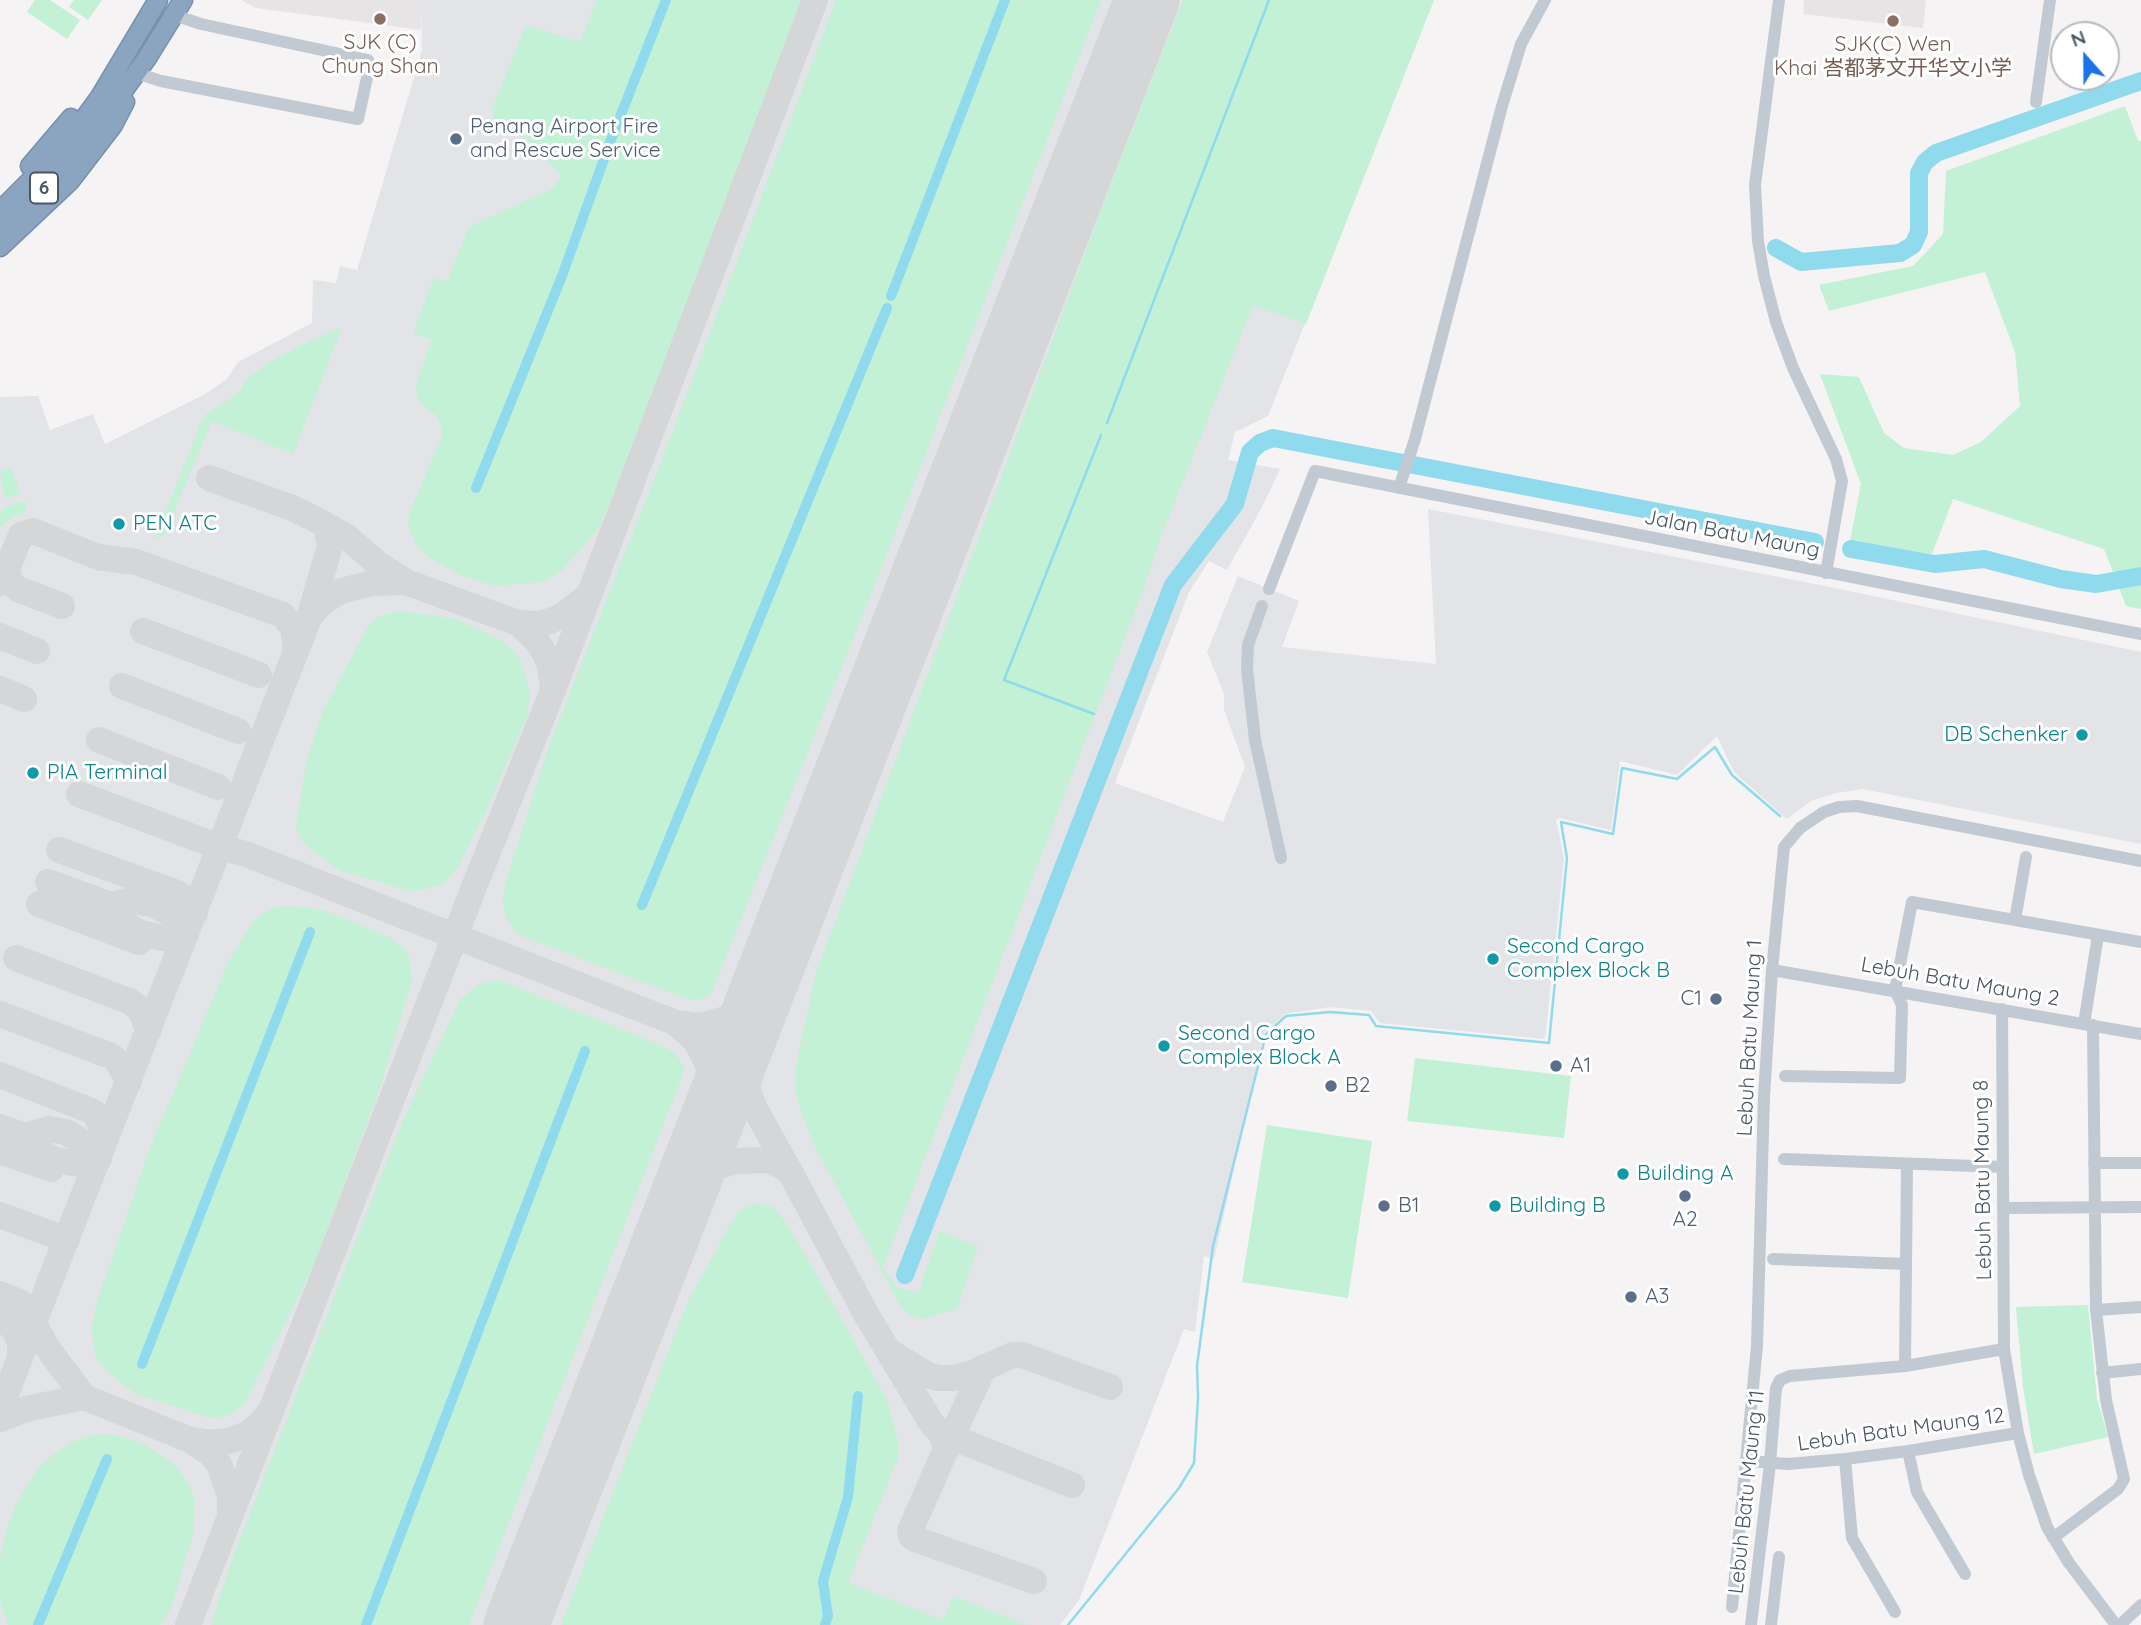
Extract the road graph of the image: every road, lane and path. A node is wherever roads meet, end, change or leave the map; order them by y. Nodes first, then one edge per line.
1 (158, 0) edge
2 (1545, 0) edge
3 (1779, 0) edge
4 (2050, 0) edge
5 (179, 8) edge
6 (121, 60) junction
7 (143, 66) junction
8 (2036, 102) dead end
9 (0, 195) edge
10 (0, 211) edge
11 (0, 230) edge
12 (0, 247) edge
13 (1399, 487) junction
14 (1826, 573) junction
15 (1269, 589) dead end
16 (1262, 606) dead end
17 (2141, 634) edge
18 (2026, 857) dead end
19 (1282, 858) dead end
20 (2141, 860) edge
21 (2015, 920) junction
22 (2098, 934) junction
23 (2141, 942) edge
24 (1772, 970) junction
25 (1895, 990) junction
26 (2002, 1009) junction
27 (2089, 1025) junction
28 (2141, 1034) edge
29 (1785, 1076) dead end
30 (1784, 1160) dead end
31 (2094, 1163) junction
32 (2141, 1163) edge
33 (1907, 1164) junction
34 (2002, 1167) junction
35 (2141, 1207) edge
36 (2004, 1208) junction
37 (2094, 1208) junction
38 (1773, 1259) dead end
39 (1906, 1264) junction
40 (2141, 1307) edge
41 (2096, 1310) junction
42 (2004, 1349) junction
43 (1905, 1366) junction
44 (2141, 1369) edge
45 (2102, 1373) junction
46 (2018, 1433) junction
47 (1908, 1451) junction
48 (1845, 1459) junction
49 (1747, 1461) junction
50 (1770, 1464) junction
51 (2053, 1538) junction
52 (1779, 1557) dead end
53 (1965, 1574) dead end
54 (2141, 1605) edge
55 (1732, 1607) dead end
56 (1895, 1612) dead end
57 (1751, 1625) edge
58 (1771, 1625) edge
59 (2118, 1625) edge

1 - 6 highway, 6
2 - 13 street
3 - 14 street
4 - 8 street
5 - 7 highway, 6
5 - 7 street
6 - 9 highway
6 - 10 highway, 6
7 - 11 highway, 6
7 - 12 highway
13 - 14 street, Jalan Batu Maung
13 - 15 street, Jalan Batu Maung
14 - 17 street, Jalan Batu Maung
16 - 19 street
18 - 21 street
20 - 24 street, Lebuh Batu Maung 1
21 - 22 street
21 - 25 street
22 - 23 street
22 - 27 street
24 - 25 street, Lebuh Batu Maung 2
24 - 49 street, Lebuh Batu Maung 1
25 - 26 street, Lebuh Batu Maung 2
25 - 29 street
26 - 27 street, Lebuh Batu Maung 2
26 - 34 street, Lebuh Batu Maung 8
27 - 28 street, Lebuh Batu Maung 2
27 - 31 street
30 - 33 street
31 - 32 street
31 - 37 street
33 - 34 street
33 - 39 street
34 - 36 street, Lebuh Batu Maung 8
35 - 37 street
36 - 37 street
36 - 42 street, Lebuh Batu Maung 8
37 - 41 street
38 - 39 street
39 - 43 street
40 - 41 street
41 - 45 street
42 - 43 street, Lebuh Batu Maung 11
42 - 46 street, Lebuh Batu Maung 12
43 - 50 street, Lebuh Batu Maung 11
44 - 45 street
45 - 51 street
46 - 47 street, Lebuh Batu Maung 12
46 - 51 street
47 - 48 street, Lebuh Batu Maung 12
47 - 53 street
48 - 50 street, Lebuh Batu Maung 12
48 - 56 street
49 - 50 street, Lebuh Batu Maung 12
49 - 55 street, Lebuh Batu Maung 1
50 - 57 street, Lebuh Batu Maung 11
51 - 59 street
52 - 58 street
54 - 59 street

